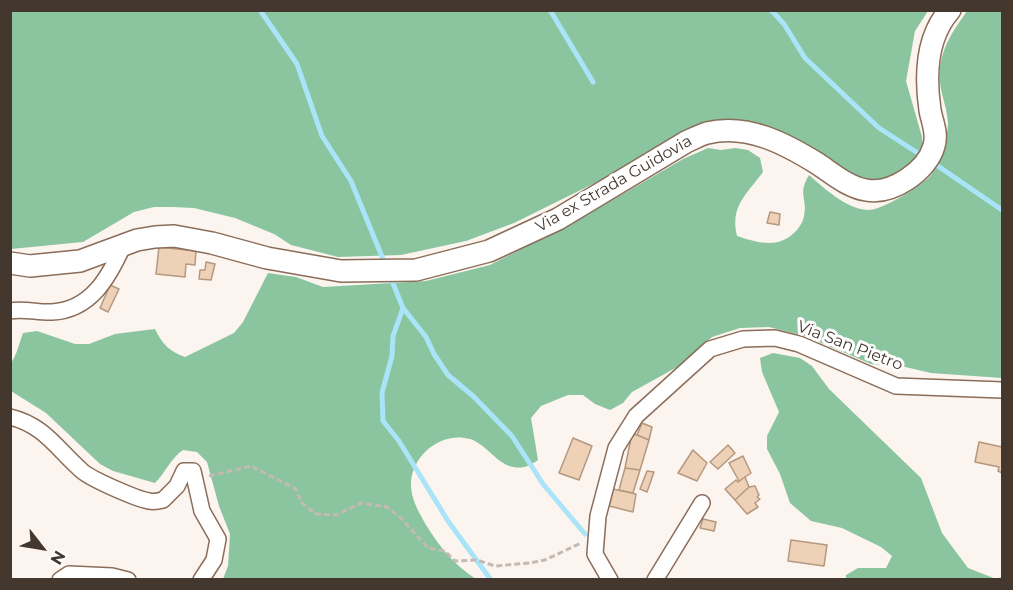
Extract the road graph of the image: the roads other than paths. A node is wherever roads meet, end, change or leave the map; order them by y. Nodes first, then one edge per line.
1 (950, 10) edge
2 (123, 246) junction
3 (10, 264) edge
4 (10, 311) edge
5 (1002, 390) edge
6 (10, 417) edge
7 (702, 503) dead end
8 (60, 579) edge
9 (128, 579) edge
10 (201, 579) edge
11 (610, 579) edge
12 (655, 579) edge

1 - 2 street, Via ex Strada Guidovia
2 - 3 street, Via ex Strada Guidovia
2 - 4 street
5 - 11 street, Via San Pietro
6 - 10 street
7 - 12 street
8 - 9 street

